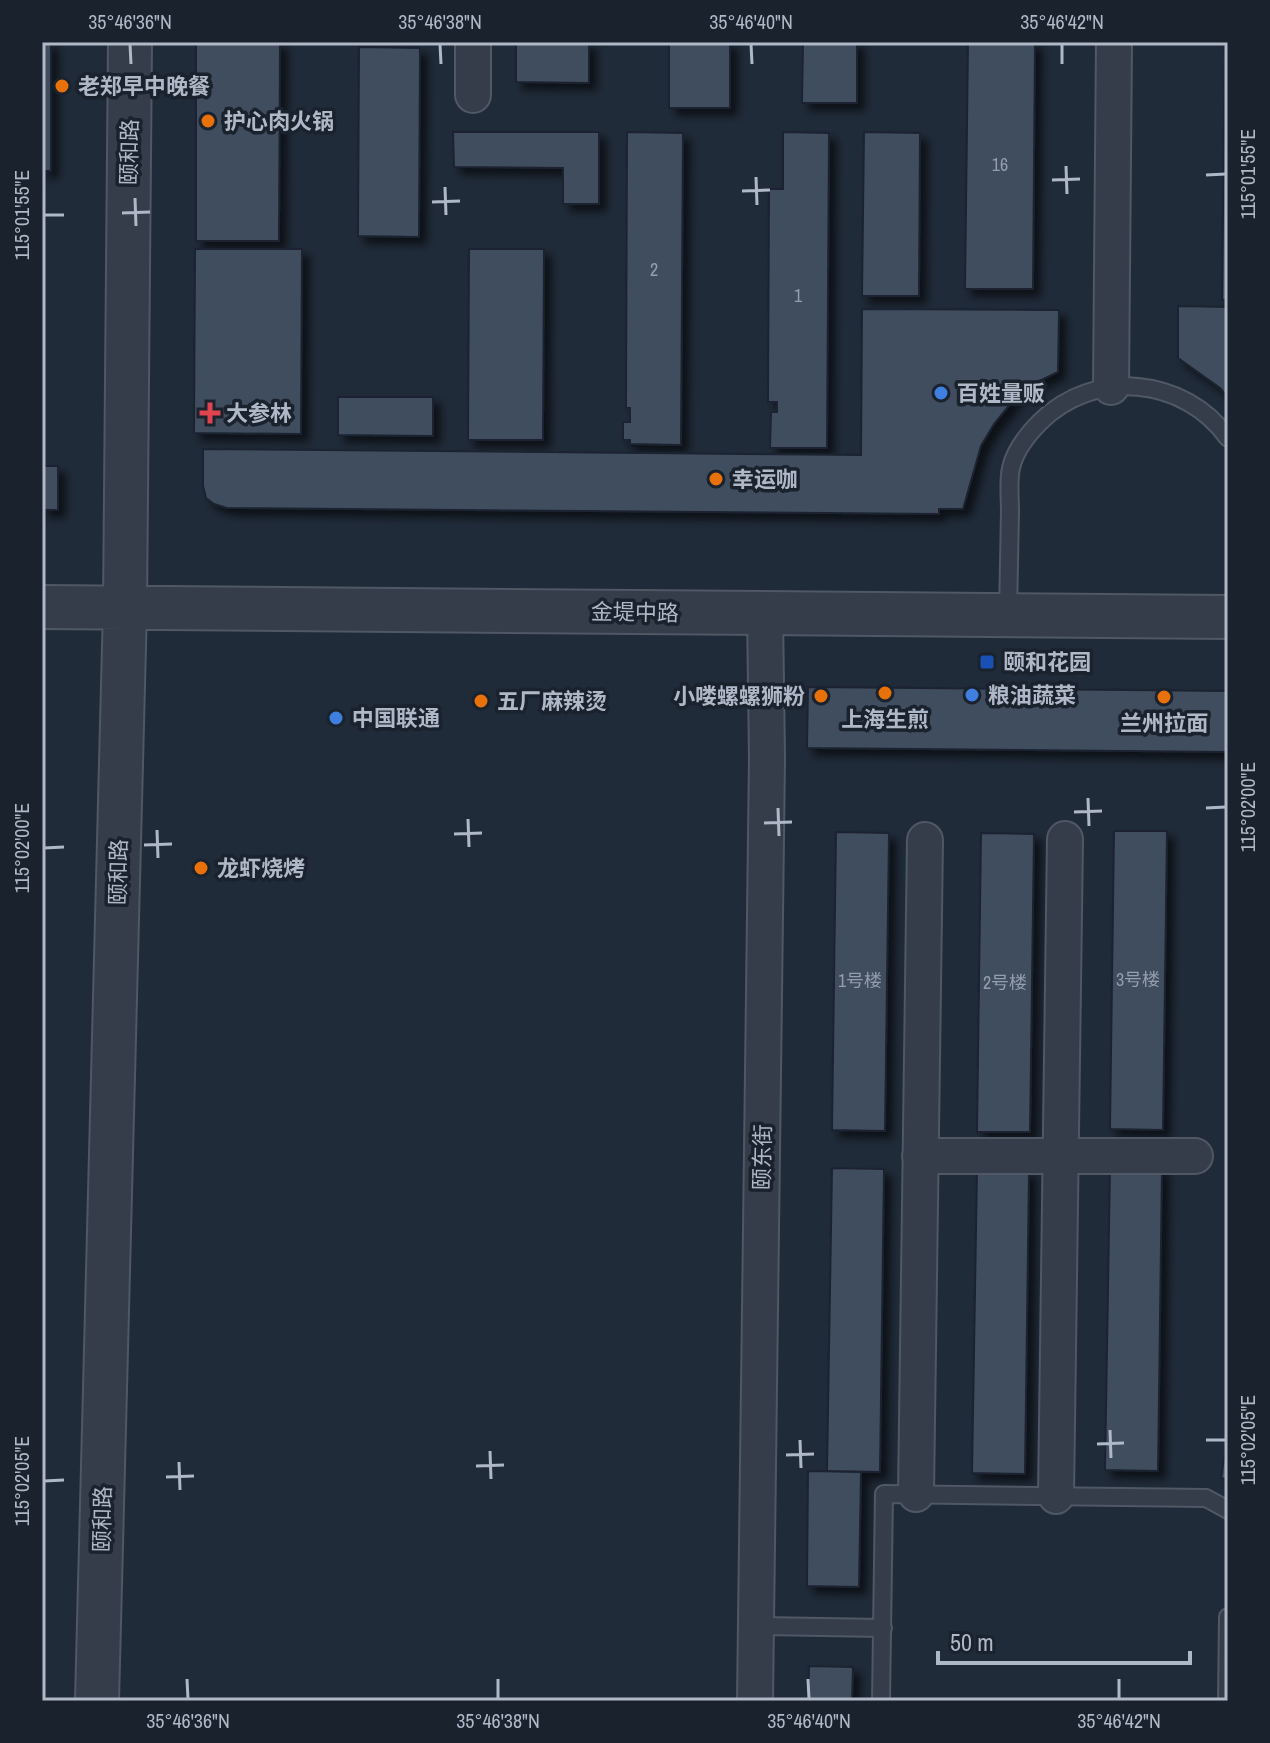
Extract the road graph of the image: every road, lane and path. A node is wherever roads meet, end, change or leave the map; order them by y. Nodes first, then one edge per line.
1 (130, 42) edge
2 (473, 42) edge
3 (1114, 42) edge
4 (473, 95) dead end
5 (1111, 387) junction
6 (1228, 438) edge
7 (42, 607) edge
8 (125, 607) junction
9 (765, 613) junction
10 (1008, 615) junction
11 (1228, 617) edge
12 (1065, 839) dead end
13 (925, 840) dead end
14 (920, 1156) junction
15 (1061, 1156) junction
16 (1195, 1156) dead end
17 (916, 1494) junction
18 (1056, 1496) junction
19 (1228, 1510) edge
20 (1228, 1617) edge
21 (756, 1626) junction
22 (883, 1628) junction
23 (97, 1701) edge
24 (755, 1701) edge
25 (881, 1701) edge
26 (1227, 1701) edge

1 - 8 street, 颐和路
2 - 4 street
3 - 5 street
5 - 6 lane
5 - 10 lane
7 - 8 street, 金堤中路
8 - 9 street, 金堤中路
8 - 23 street, 颐和路
9 - 10 street, 金堤中路
9 - 21 street, 颐东街
10 - 11 street, 金堤中路
12 - 15 street
13 - 14 street
14 - 15 street
14 - 17 street
15 - 16 street
15 - 18 street
17 - 18 lane
17 - 22 lane
18 - 19 lane
20 - 26 lane
21 - 22 lane
21 - 24 street, 颐东街
22 - 25 lane

